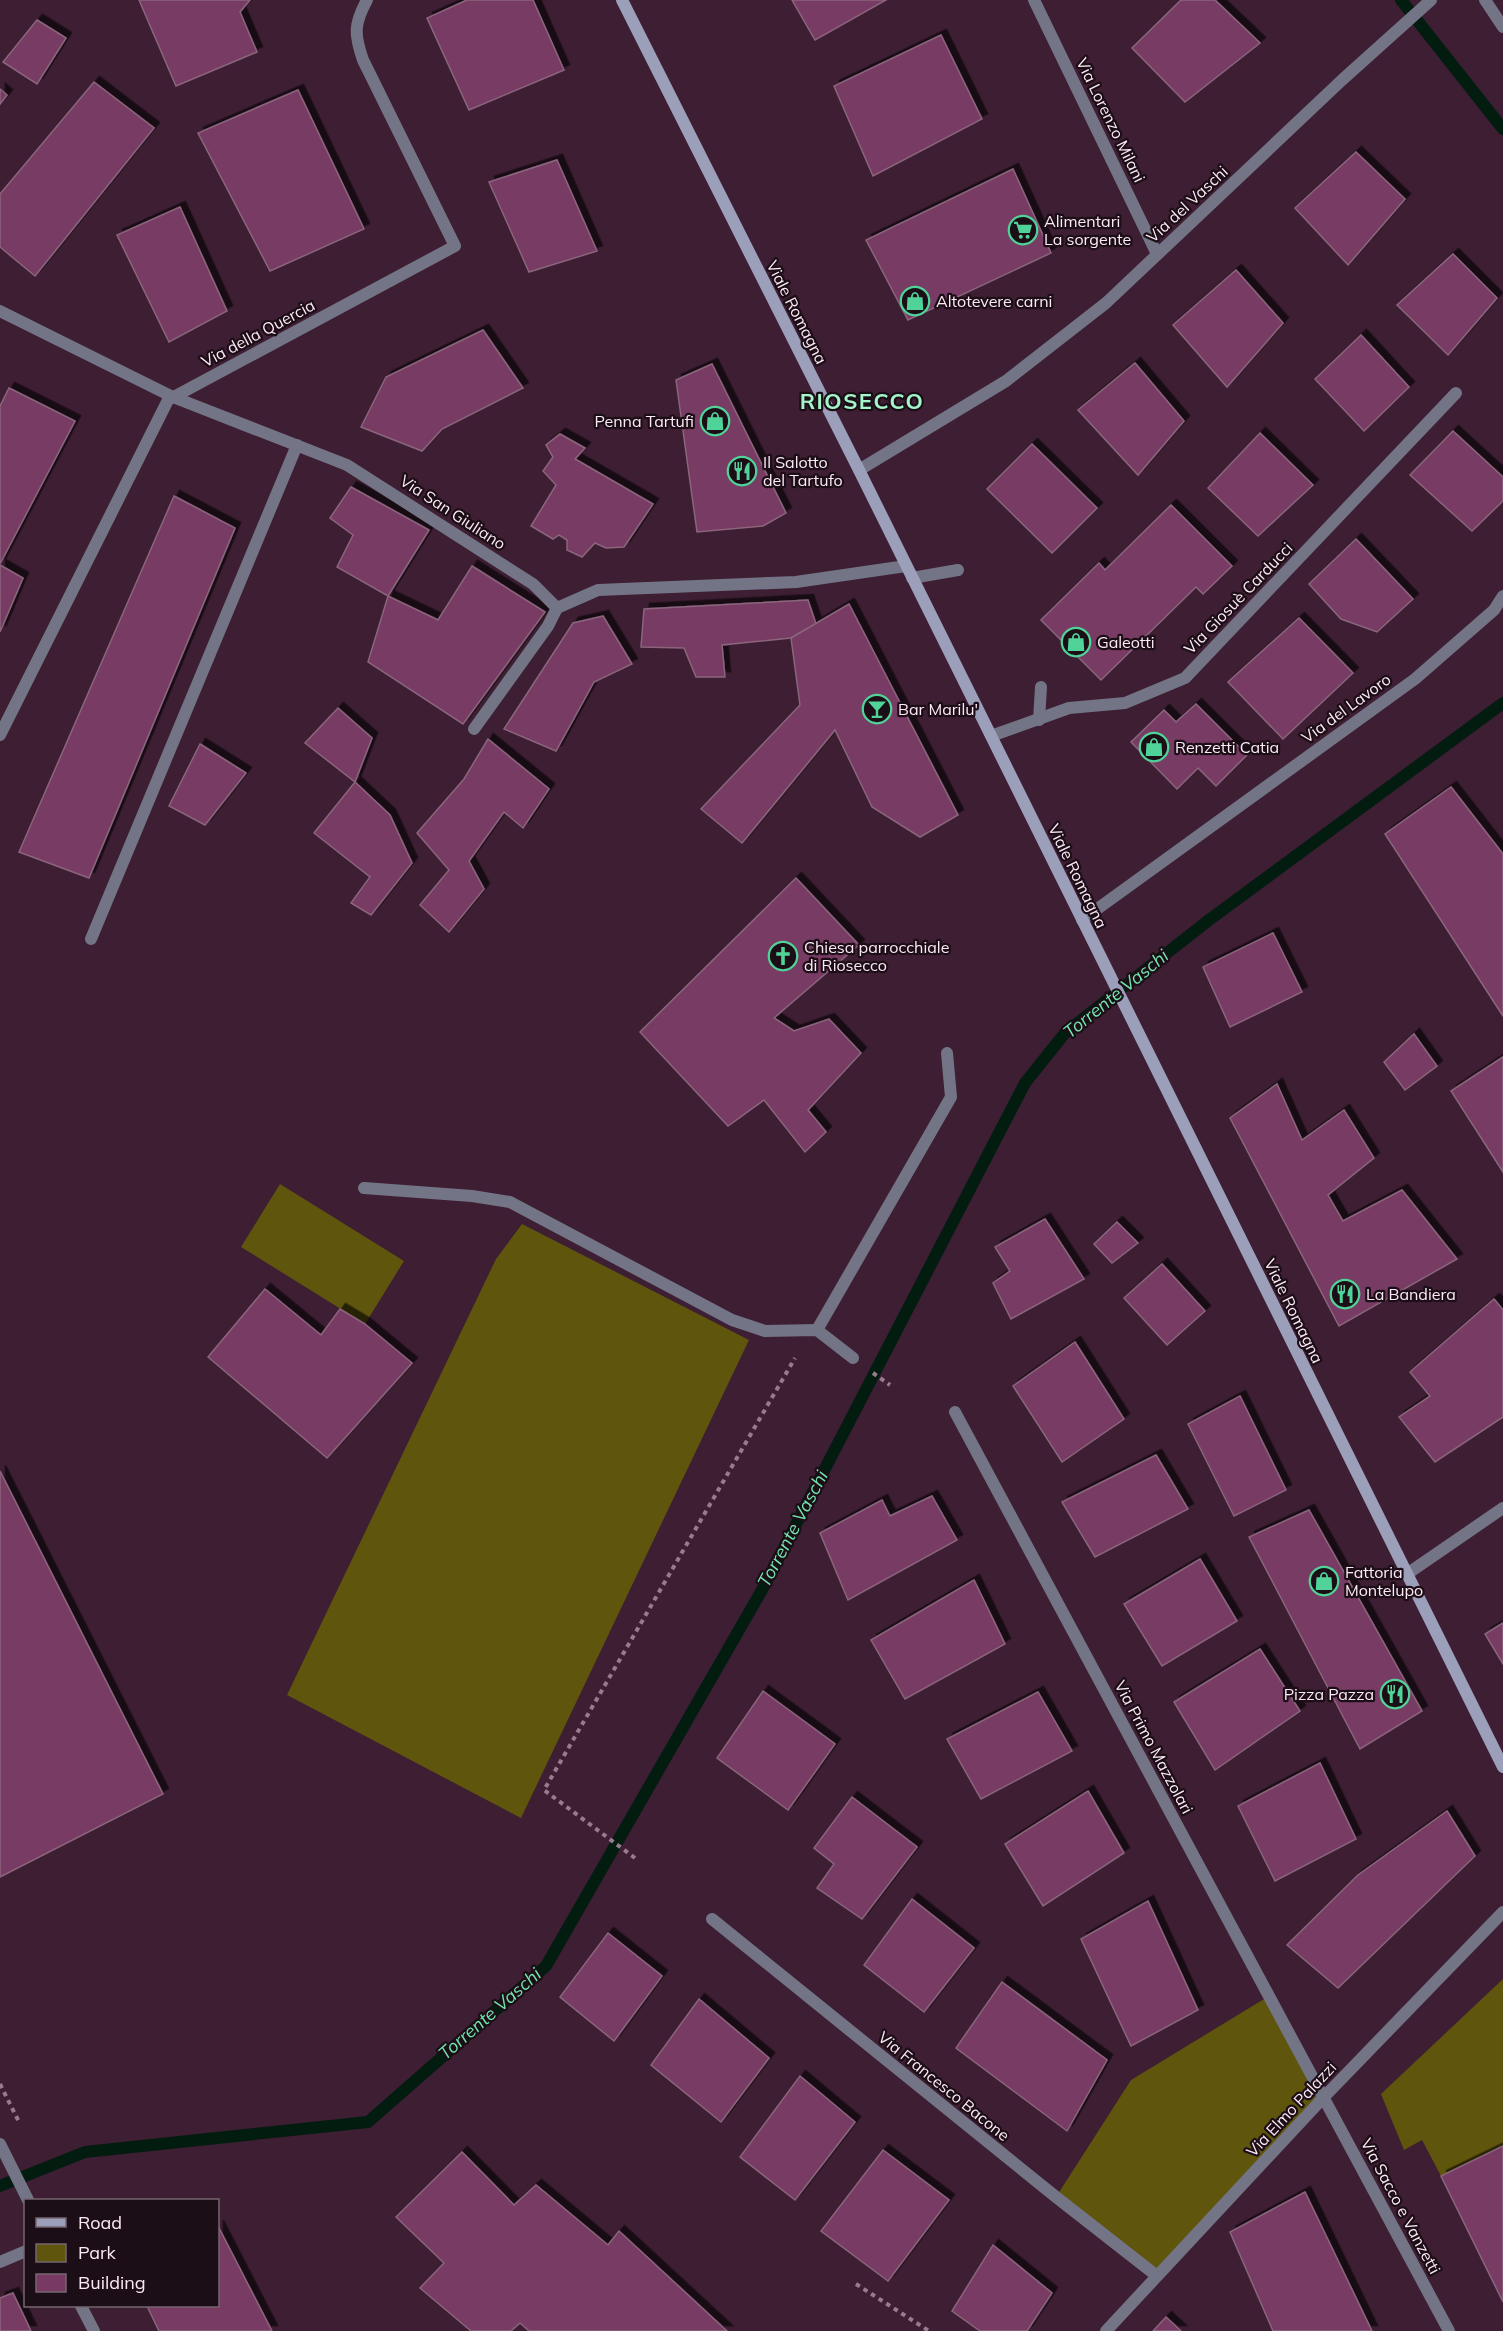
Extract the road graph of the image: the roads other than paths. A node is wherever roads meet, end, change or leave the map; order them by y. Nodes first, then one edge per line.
1 (367, 0) edge
2 (622, 0) edge
3 (1035, 0) edge
4 (1431, 0) edge
5 (1485, 0) edge
6 (1503, 27) edge
7 (1157, 254) junction
8 (0, 311) edge
9 (1456, 393) dead end
10 (173, 397) junction
11 (297, 445) junction
12 (859, 470) junction
13 (906, 566) junction
14 (958, 570) dead end
15 (912, 578) junction
16 (1503, 596) edge
17 (557, 608) junction
18 (1041, 687) dead end
19 (1039, 720) junction
20 (474, 729) dead end
21 (0, 735) edge
22 (991, 736) junction
23 (1082, 920) junction
24 (91, 939) dead end
25 (947, 1053) dead end
26 (364, 1188) dead end
27 (817, 1330) junction
28 (853, 1358) dead end
29 (955, 1412) dead end
30 (1503, 1508) edge
31 (1407, 1574) junction
32 (1503, 1767) edge
33 (1503, 1912) edge
34 (712, 1919) dead end
35 (1324, 2097) junction
36 (0, 2144) edge
37 (27, 2199) edge
38 (24, 2252) edge
39 (0, 2262) edge
40 (1157, 2276) junction
41 (82, 2307) edge
42 (94, 2331) edge
43 (1106, 2331) edge
44 (1449, 2331) edge

1 - 10 street, Via della Quercia
2 - 12 main road, Viale Romagna
3 - 7 street, Via Lorenzo Milani
4 - 7 street, Via del Vaschi
5 - 6 street
7 - 12 street, Via del Vaschi
8 - 10 street, Via San Giuliano
9 - 19 street, Via Giosuè Carducci
10 - 11 street, Via San Giuliano
10 - 21 street, Via della Quercia
11 - 17 street, Via San Giuliano
11 - 24 street
12 - 13 main road, Viale Romagna
13 - 15 main road, Viale Romagna
13 - 17 street
14 - 15 street
15 - 22 main road, Viale Romagna
16 - 23 street, Via del Lavoro
17 - 20 street
18 - 19 street
19 - 22 street, Via Giosuè Carducci
22 - 23 main road, Viale Romagna
23 - 31 main road, Viale Romagna
25 - 27 street
26 - 27 street
27 - 28 street
29 - 35 street, Via Primo Mazzolari
30 - 31 street
31 - 32 main road, Viale Romagna
33 - 35 street, Via Elmo Palazzi
34 - 40 street, Via Francesco Bacone
35 - 40 street, Via Elmo Palazzi
35 - 44 street, Via Sacco e Vanzetti
36 - 37 street
38 - 39 street
40 - 43 street, Via Elmo Palazzi
41 - 42 street

